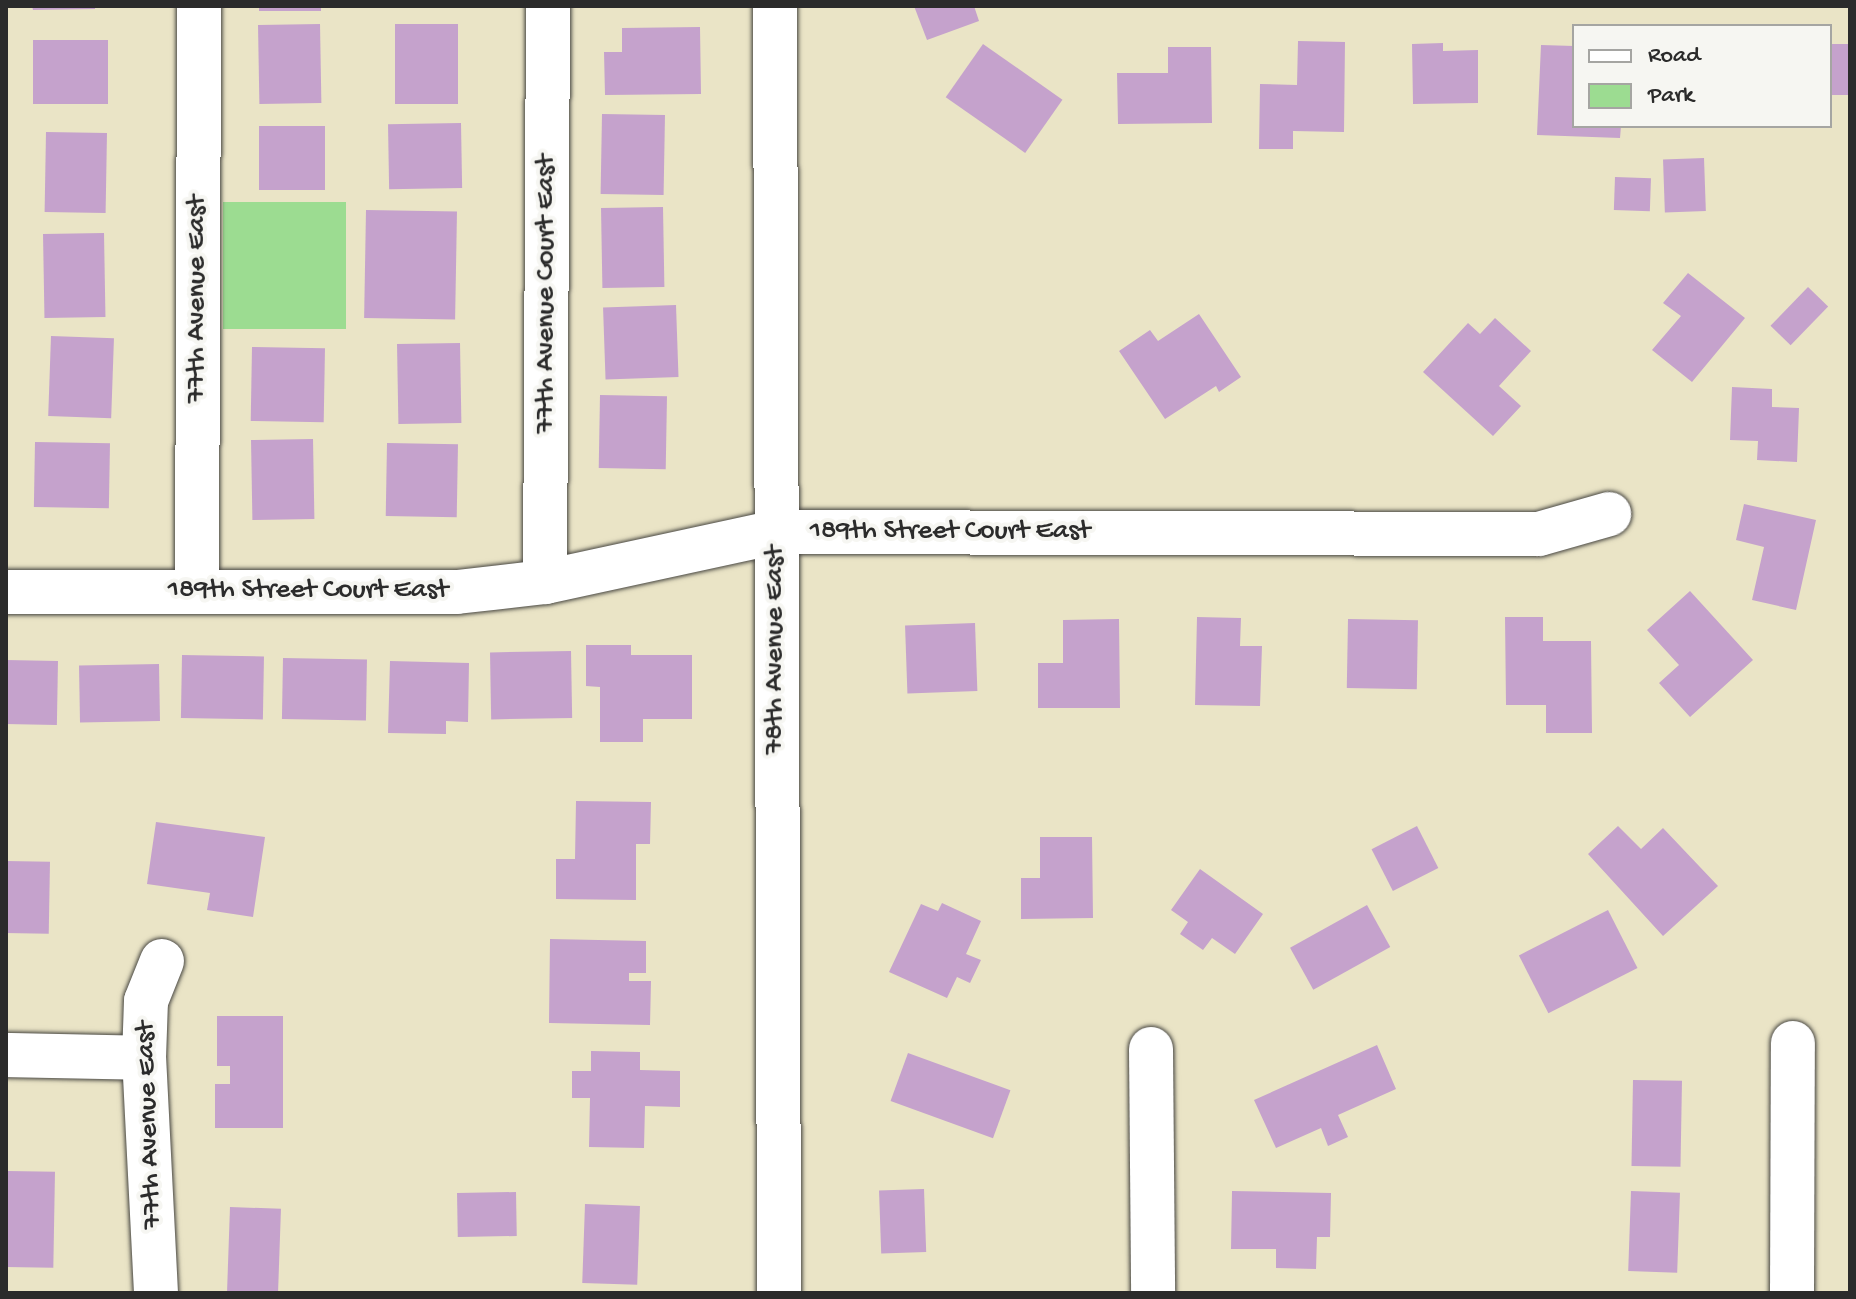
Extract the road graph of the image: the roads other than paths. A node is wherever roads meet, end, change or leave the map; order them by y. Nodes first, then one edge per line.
1 (199, 6) edge
2 (548, 6) edge
3 (775, 6) edge
4 (1609, 514) dead end
5 (776, 532) junction
6 (545, 582) junction
7 (6, 592) edge
8 (197, 592) junction
9 (162, 961) dead end
10 (1793, 1043) dead end
11 (1151, 1049) dead end
12 (6, 1055) edge
13 (144, 1058) junction
14 (156, 1293) edge
15 (779, 1293) edge
16 (1153, 1293) edge
17 (1792, 1293) edge

1 - 8 street, 77th Avenue East
2 - 6 street, 77th Avenue Court East
3 - 5 street, 78th Avenue East
4 - 5 street, 189th Street Court East
5 - 6 street, 189th Street Court East
5 - 15 street, 78th Avenue East
6 - 8 street, 189th Street Court East
7 - 8 street, 189th Street Court East
9 - 13 street, 77th Avenue East
10 - 17 street
11 - 16 street
12 - 13 street
13 - 14 street, 77th Avenue East

